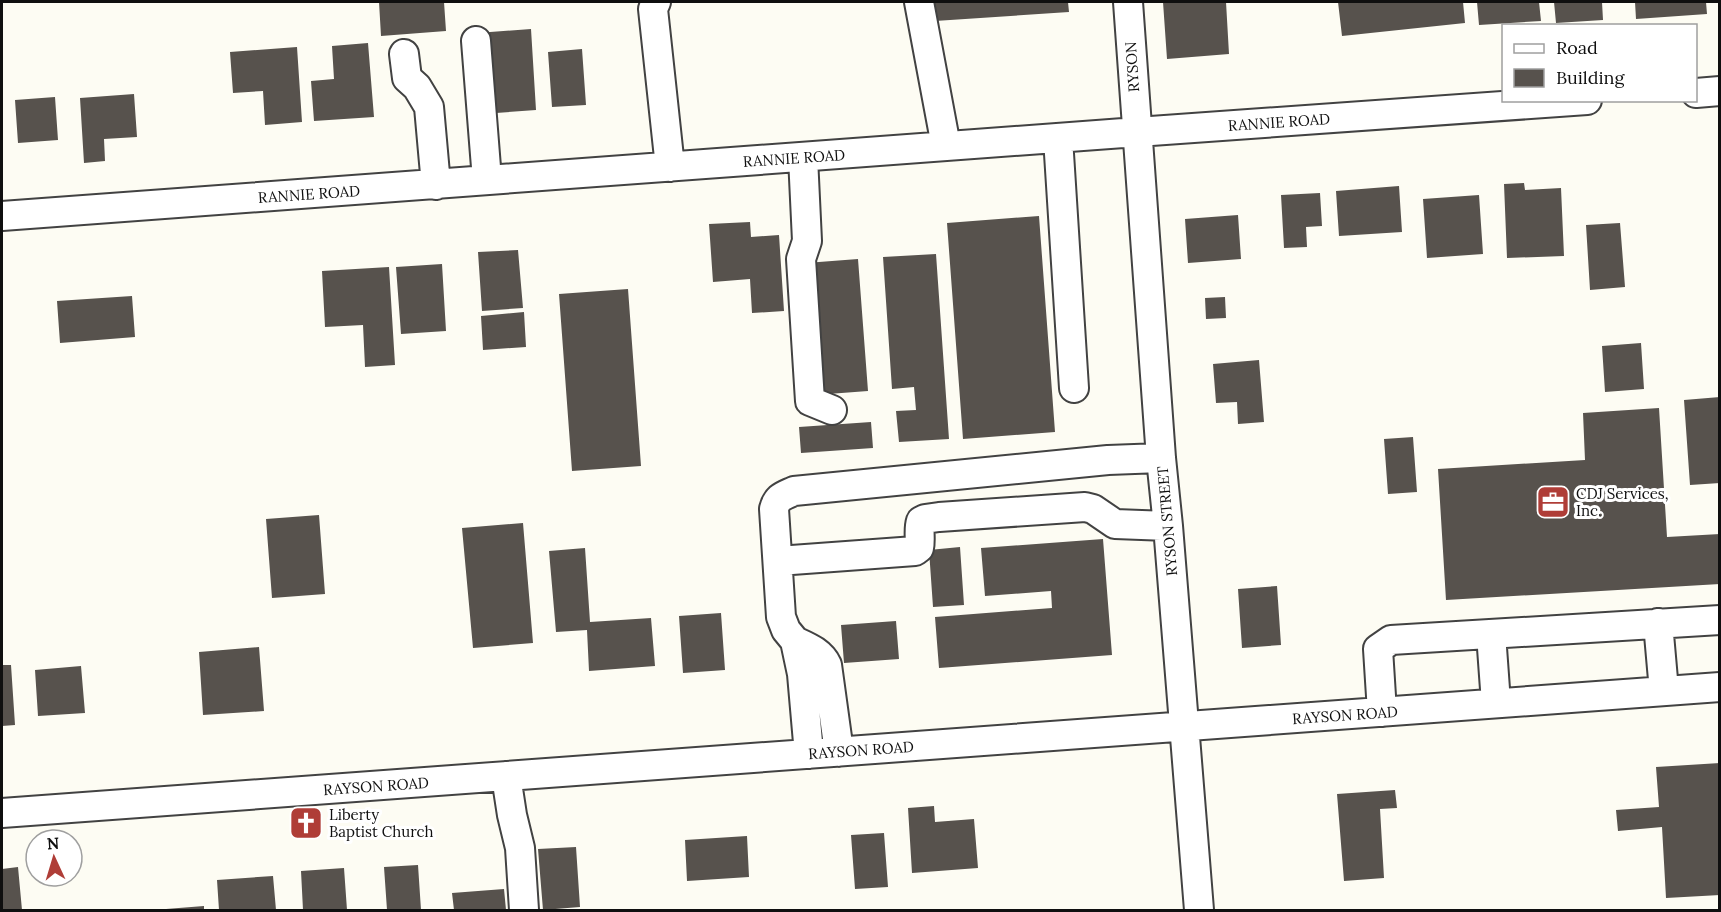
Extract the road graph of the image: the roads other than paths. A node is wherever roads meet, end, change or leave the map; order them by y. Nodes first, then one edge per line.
1 (656, 2) edge
2 (920, 2) edge
3 (1128, 2) edge
4 (476, 41) dead end
5 (404, 54) dead end
6 (1719, 91) edge
7 (1697, 93) edge
8 (1559, 102) edge
9 (1137, 132) junction
10 (1058, 138) junction
11 (946, 146) junction
12 (803, 157) junction
13 (670, 167) junction
14 (487, 180) junction
15 (436, 184) junction
16 (2, 216) edge
17 (1074, 388) dead end
18 (832, 410) dead end
19 (1161, 458) junction
20 (936, 477) junction
21 (939, 518) junction
22 (1168, 526) junction
23 (778, 561) junction
24 (1719, 620) edge
25 (1658, 623) junction
26 (1491, 633) junction
27 (795, 641) junction
28 (1719, 687) edge
29 (1664, 691) junction
30 (1496, 704) junction
31 (1382, 712) junction
32 (1184, 727) junction
33 (838, 752) junction
34 (809, 754) junction
35 (506, 776) junction
36 (2, 813) edge
37 (524, 910) edge
38 (1199, 910) edge

1 - 13 street
2 - 11 street
3 - 9 street, RYSON
4 - 14 street
5 - 15 street
6 - 7 street
8 - 9 street, RANNIE ROAD
9 - 10 street, RANNIE ROAD
9 - 19 street, RYSON STREET
10 - 11 street, RANNIE ROAD
10 - 17 street
11 - 12 street, RANNIE ROAD
12 - 13 street, RANNIE ROAD
12 - 18 street
13 - 14 street, RANNIE ROAD
14 - 15 street, RANNIE ROAD
15 - 16 street, RANNIE ROAD
19 - 20 street
19 - 22 street, RYSON STREET
20 - 21 street
20 - 23 street
21 - 22 street
21 - 23 street
22 - 32 street, RYSON STREET
23 - 27 street
24 - 25 street
25 - 26 street
25 - 29 street
26 - 30 street
26 - 31 street
27 - 33 street
27 - 34 street
28 - 29 street, RAYSON ROAD
29 - 30 street, RAYSON ROAD
30 - 31 street, RAYSON ROAD
31 - 32 street, RAYSON ROAD
32 - 33 street, RAYSON ROAD
32 - 38 street, RYSON STREET
33 - 34 street, RAYSON ROAD
34 - 35 street, RAYSON ROAD
35 - 36 street, RAYSON ROAD
35 - 37 street

